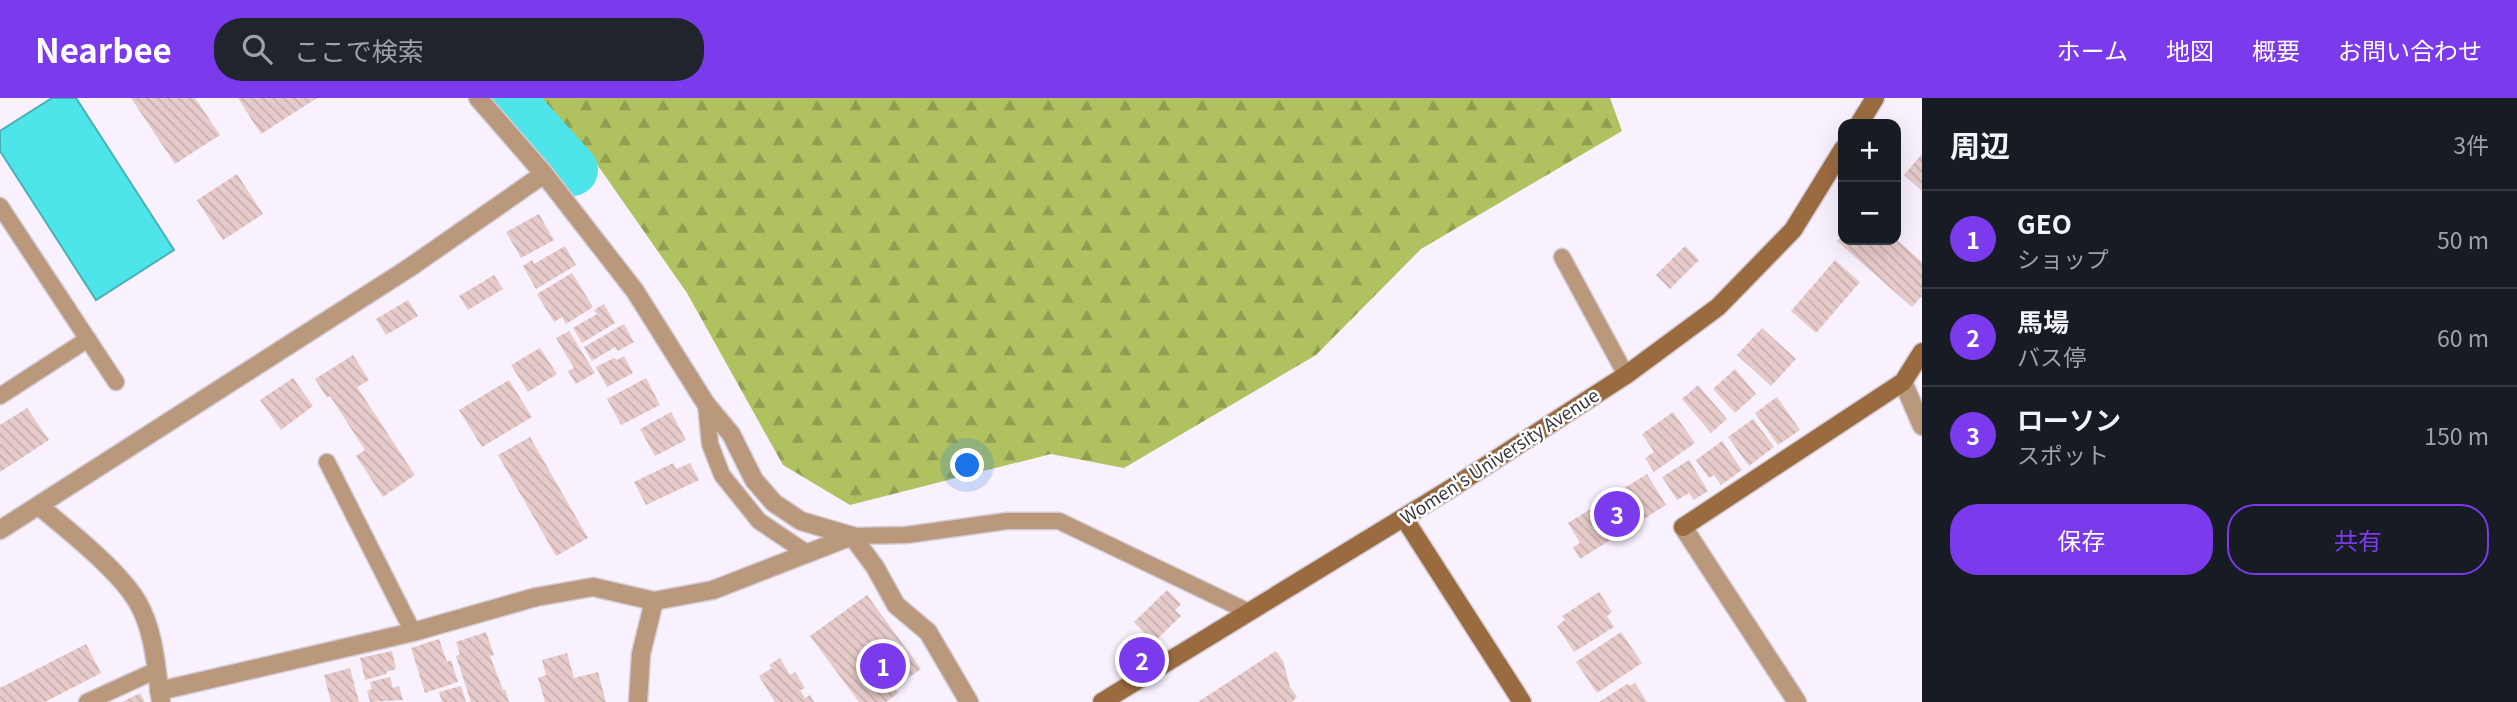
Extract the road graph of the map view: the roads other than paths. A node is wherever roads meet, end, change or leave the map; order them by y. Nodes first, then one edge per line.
1 (478, 98) edge
2 (1875, 98) edge
3 (1862, 119) edge
4 (1838, 157) edge
5 (544, 174) junction
6 (0, 206) edge
7 (1562, 257) dead end
8 (88, 339) junction
9 (1922, 352) edge
10 (1626, 375) junction
11 (116, 382) dead end
12 (1903, 382) junction
13 (0, 396) edge
14 (706, 404) junction
15 (1922, 426) edge
16 (327, 462) dead end
17 (39, 506) junction
18 (1404, 518) junction
19 (0, 530) edge
20 (852, 536) junction
21 (808, 554) junction
22 (654, 601) junction
23 (1249, 612) junction
24 (413, 632) junction
25 (157, 670) junction
26 (160, 696) edge
27 (87, 702) edge
28 (638, 702) edge
29 (969, 702) edge
30 (1102, 702) edge
31 (1522, 702) edge
32 (1797, 702) edge

1 - 5 street
2 - 3 street
4 - 10 street, Women's University Avenue
5 - 14 street
5 - 17 street
6 - 8 lane
7 - 10 lane
8 - 11 lane
8 - 13 lane
9 - 12 street
10 - 18 street, Women's University Avenue
12 - 15 street
12 - 32 street
14 - 20 street
14 - 21 lane
16 - 24 lane
17 - 19 street
17 - 25 street
18 - 23 street, Women's University Avenue
18 - 31 street
20 - 21 street
20 - 23 lane
20 - 29 street
21 - 22 street
22 - 24 street
22 - 28 street
23 - 30 street, Women's University Avenue
24 - 26 street
25 - 26 street
25 - 27 lane

